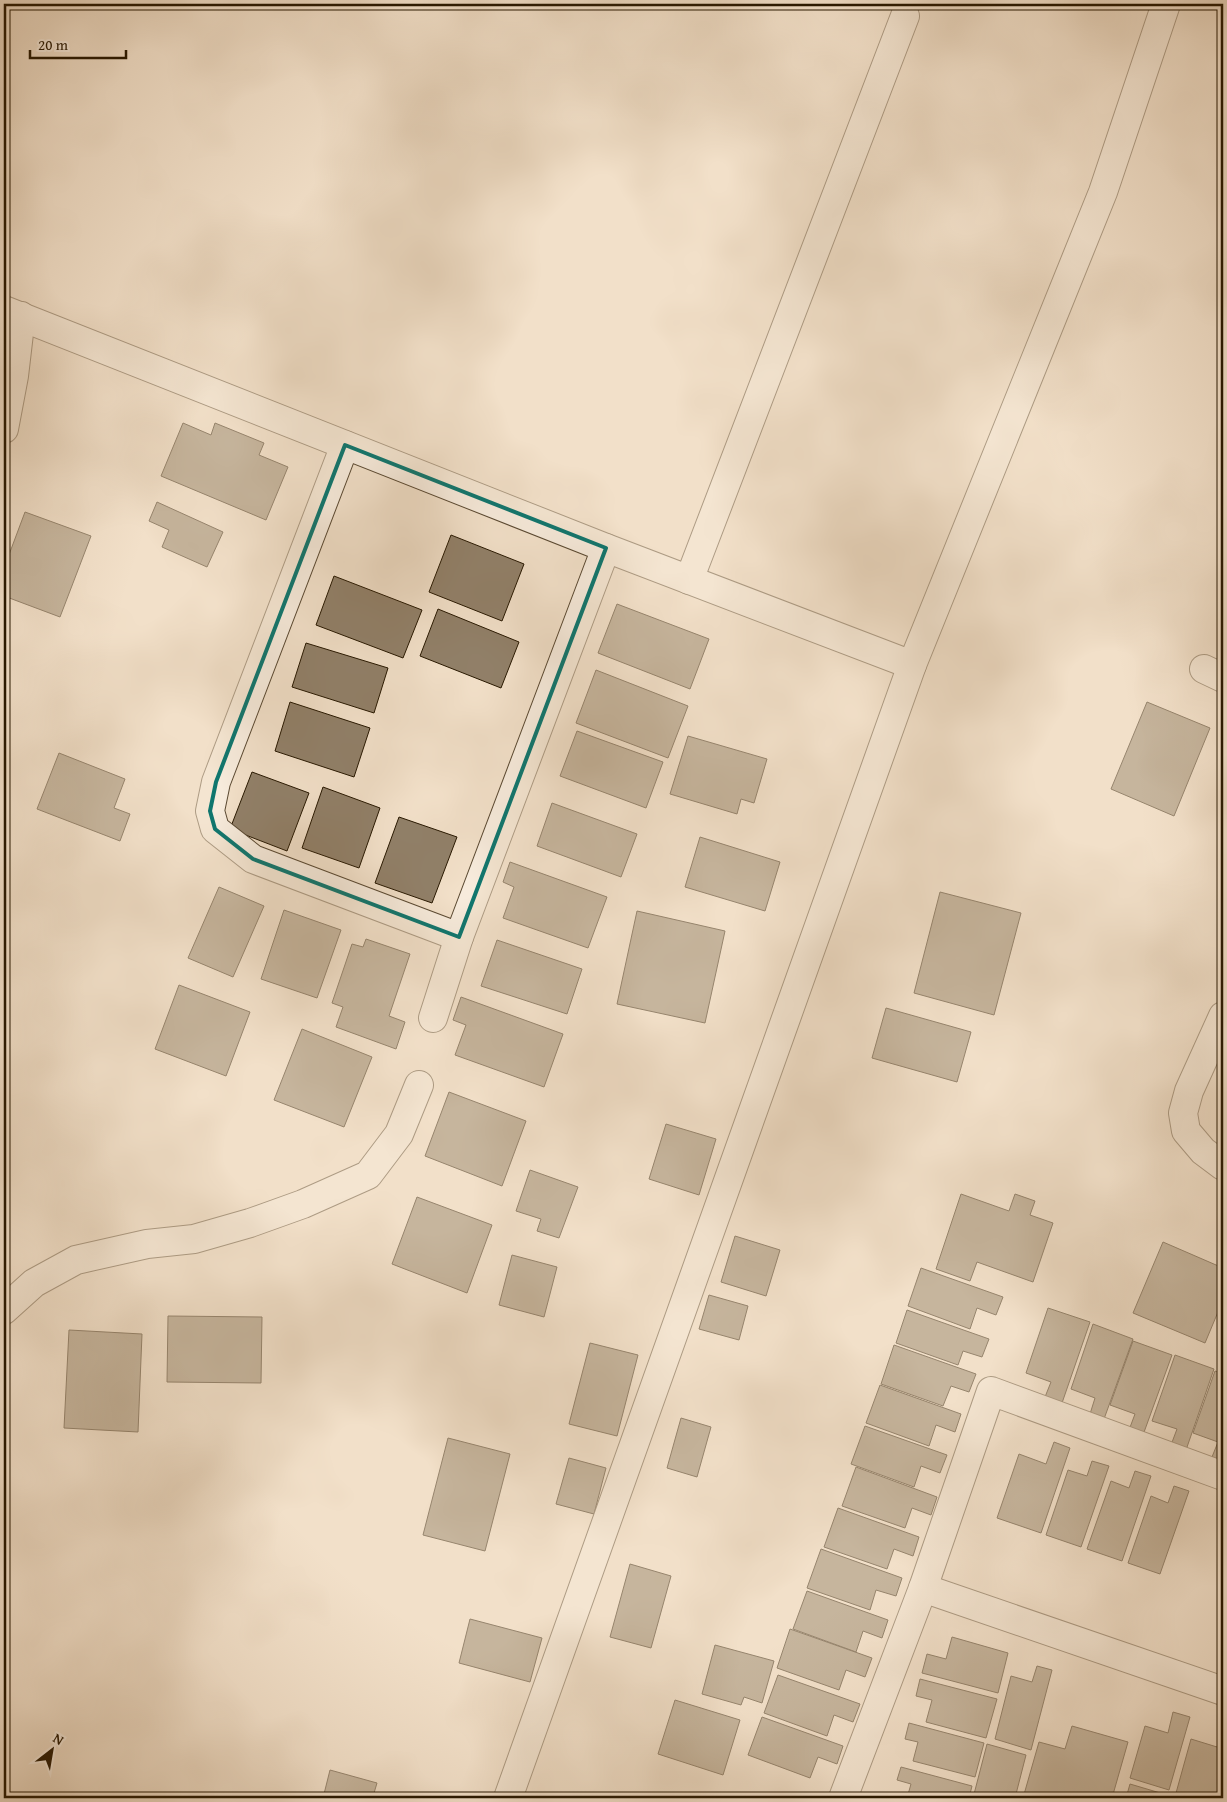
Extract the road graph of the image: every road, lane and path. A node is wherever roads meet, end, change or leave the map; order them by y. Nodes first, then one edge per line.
1 (1166, 4) edge
2 (905, 16) dead end
3 (12, 313) edge
4 (4, 428) edge
5 (345, 445) junction
6 (606, 548) junction
7 (689, 580) junction
8 (912, 666) junction
9 (459, 937) junction
10 (1223, 1016) edge
11 (433, 1018) dead end
12 (419, 1086) dead end
13 (1223, 1166) edge
14 (4, 1310) edge
15 (1223, 1476) edge
16 (923, 1588) junction
17 (1223, 1690) edge
18 (508, 1798) edge
19 (843, 1798) edge

1 - 8 street
2 - 7 street
3 - 4 street
3 - 5 street
5 - 6 street
5 - 9 street
6 - 7 street
6 - 9 street
7 - 8 street
8 - 18 street
9 - 11 street
10 - 13 street
12 - 14 street
15 - 16 street
16 - 17 street
16 - 19 street

